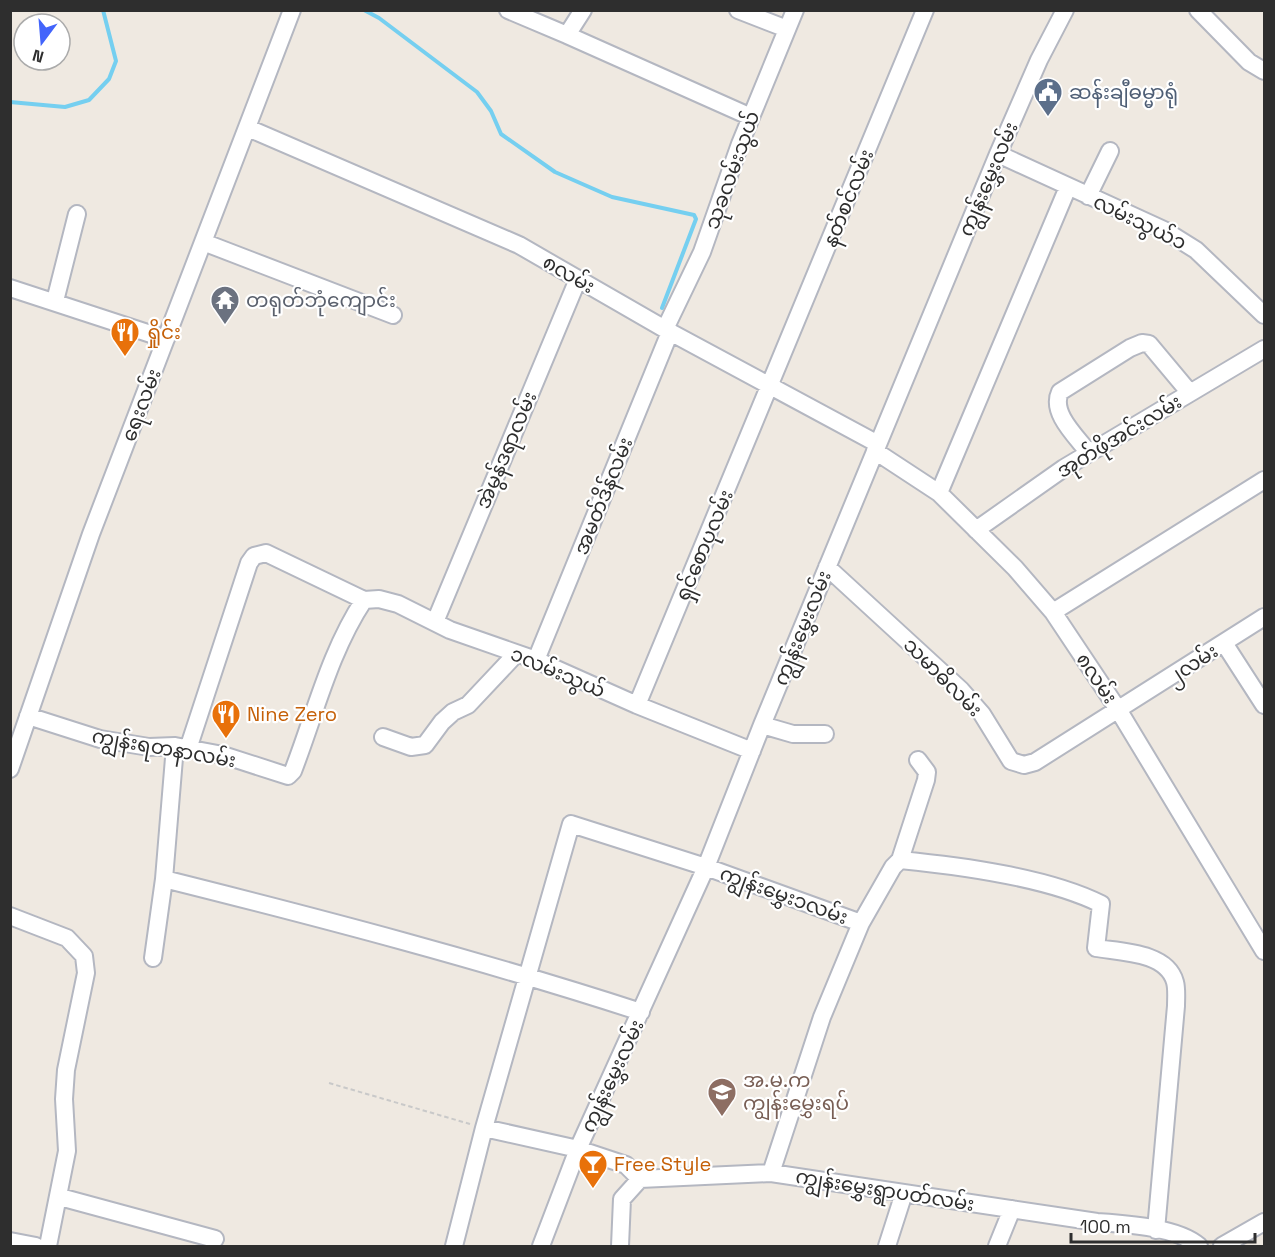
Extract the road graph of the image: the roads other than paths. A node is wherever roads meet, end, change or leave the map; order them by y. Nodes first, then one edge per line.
1 (292, 10) edge
2 (508, 10) edge
3 (583, 10) edge
4 (738, 10) edge
5 (795, 10) edge
6 (925, 10) edge
7 (1065, 10) edge
8 (1198, 10) edge
9 (788, 29) junction
10 (567, 35) junction
11 (1264, 71) edge
12 (751, 117) junction
13 (248, 128) junction
14 (1110, 151) dead end
15 (998, 154) junction
16 (1068, 187) junction
17 (1088, 196) junction
18 (77, 214) dead end
19 (203, 242) junction
20 (578, 279) junction
21 (10, 288) edge
22 (55, 300) junction
23 (393, 315) dead end
24 (1264, 315) edge
25 (668, 330) junction
26 (166, 339) junction
27 (1264, 349) edge
28 (771, 385) junction
29 (1190, 393) junction
30 (877, 447) junction
31 (1089, 453) junction
32 (1264, 480) edge
33 (939, 492) junction
34 (976, 530) junction
35 (827, 567) junction
36 (364, 600) junction
37 (1053, 612) junction
38 (1264, 616) edge
39 (435, 621) junction
40 (1224, 643) junction
41 (516, 654) junction
42 (536, 660) junction
43 (637, 705) junction
44 (1264, 705) edge
45 (1119, 711) junction
46 (28, 716) junction
47 (762, 725) junction
48 (825, 734) dead end
49 (16, 736) edge
50 (383, 737) dead end
51 (181, 747) junction
52 (752, 751) junction
53 (918, 760) dead end
54 (10, 770) edge
55 (900, 860) junction
56 (706, 867) junction
57 (164, 879) junction
58 (10, 916) edge
59 (861, 923) junction
60 (1264, 951) edge
61 (153, 958) dead end
62 (528, 975) junction
63 (641, 1012) junction
64 (484, 1128) junction
65 (578, 1149) junction
66 (771, 1173) junction
67 (640, 1179) junction
68 (904, 1193) junction
69 (60, 1197) junction
70 (1012, 1209) junction
71 (1264, 1221) edge
72 (1156, 1230) junction
73 (215, 1239) dead end
74 (10, 1241) edge
75 (36, 1246) edge
76 (48, 1246) edge
77 (454, 1246) edge
78 (541, 1246) edge
79 (620, 1246) edge
80 (887, 1246) edge
81 (997, 1246) edge
82 (1199, 1246) edge
83 (1222, 1246) edge

1 - 13 street, ရေးလမ်း
2 - 10 street
3 - 10 street
4 - 9 street
5 - 9 street, သုခလမ်းသွယ်
6 - 28 street, နတ်စင်လမ်း
7 - 15 street, ကျွန်းမွှေးလမ်း
8 - 11 street
9 - 12 street, သုခလမ်းသွယ်
10 - 12 street
12 - 25 street, သုခလမ်းသွယ်
13 - 19 street, ရေးလမ်း
13 - 20 street, ၈လမ်း
14 - 17 street
15 - 16 street, လမ်းသွယ်၁
15 - 30 street, ကျွန်းမွှေးလမ်း
16 - 17 street, လမ်းသွယ်၁
16 - 33 street
17 - 24 street, လမ်းသွယ်၁
18 - 22 street
19 - 23 street
19 - 26 street, ရေးလမ်း
20 - 25 street, ၈လမ်း
20 - 39 street, အဲမွန်ဒရာလမ်း
21 - 22 street
22 - 26 street
25 - 28 street, ၈လမ်း
25 - 42 street, အမတ်ဒိန်လမ်း
26 - 46 street, ရေးလမ်း
27 - 29 street, အုတ်ဖိုအင်းလမ်း
28 - 30 street, ၈လမ်း
28 - 43 street, ရှင်စောပုလမ်း
29 - 31 street, အုတ်ဖိုအင်းလမ်း
29 - 31 street
30 - 33 street, ၈လမ်း
30 - 35 street, ကျွန်းမွှေးလမ်း
31 - 34 street, အုတ်ဖိုအင်းလမ်း
32 - 37 street
33 - 34 street, ၈လမ်း
34 - 37 street, ၈လမ်း
35 - 45 street, သမာဓိလမ်း
35 - 47 street, ကျွန်းမွှေးလမ်း
36 - 39 street, ၁လမ်းသွယ်
36 - 51 street, ကျွန်းရတနာလမ်း
36 - 51 street, ၁လမ်းသွယ်
37 - 45 street, ၈လမ်း
38 - 40 street, ၂လမ်း
39 - 41 street, ၁လမ်းသွယ်
40 - 44 street
40 - 45 street, ၂လမ်း
41 - 42 street, ၁လမ်းသွယ်
41 - 50 street
42 - 43 street, ၁လမ်းသွယ်
43 - 52 street, ၁လမ်းသွယ်
45 - 60 street, ၈လမ်း
46 - 49 street, ရေးလမ်း
46 - 51 street, ကျွန်းရတနာလမ်း
47 - 48 street
47 - 52 street, ကျွန်းမွှေးလမ်း
49 - 54 street, ရေးလမ်း
51 - 57 street
52 - 56 street, ကျွန်းမွှေးလမ်း
53 - 55 street
55 - 59 street
55 - 72 street
56 - 59 street, ကျွန်းမွှေး၁လမ်း
56 - 62 street, ကျွန်းမွှေး၁လမ်း
56 - 63 street, ကျွန်းမွှေးလမ်း
57 - 61 street
57 - 62 street
58 - 69 street
59 - 66 street
62 - 63 street
62 - 64 street
63 - 65 street, ကျွန်းမွှေးလမ်း
64 - 65 street
64 - 77 street
65 - 67 street
65 - 78 street, ကျွန်းမွှေးလမ်း
66 - 67 street, ကျွန်းမွှေးရွာပတ်လမ်း
66 - 68 street, ကျွန်းမွှေးရွာပတ်လမ်း
67 - 79 street
68 - 70 street, ကျွန်းမွှေးရွာပတ်လမ်း
68 - 80 street
69 - 73 street
69 - 76 street
70 - 72 street, ကျွန်းမွှေးရွာပတ်လမ်း
70 - 81 street
71 - 83 street
72 - 82 street, ကျွန်းမွှေးရွာပတ်လမ်း
74 - 75 street

